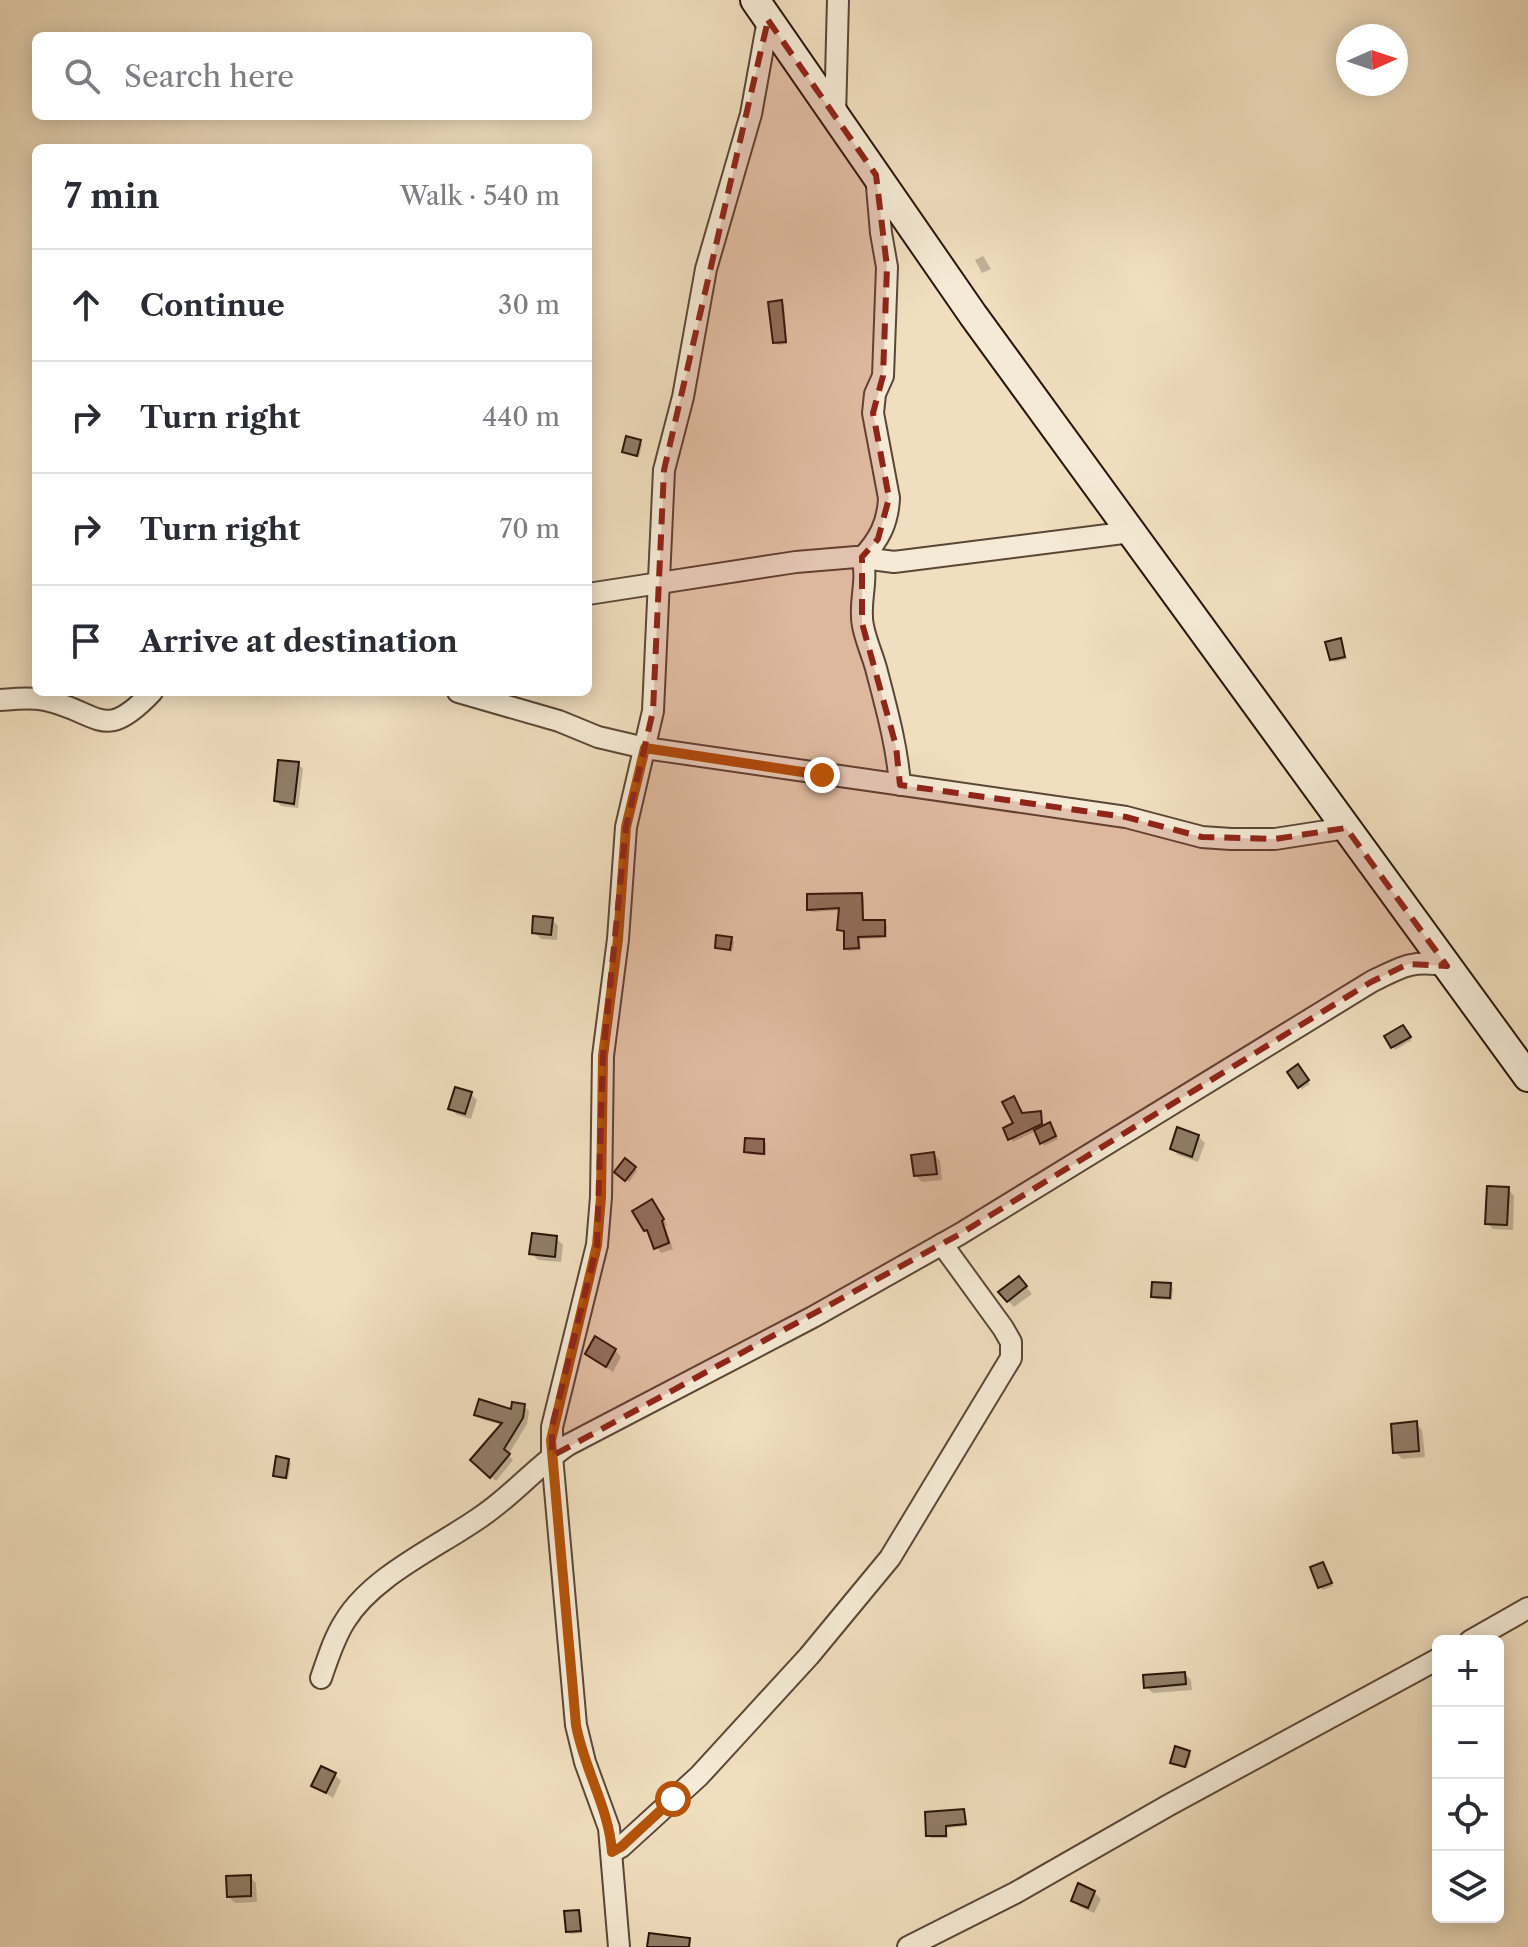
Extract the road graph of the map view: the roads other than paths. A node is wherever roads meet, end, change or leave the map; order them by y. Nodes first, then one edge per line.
1 (838, 0) edge
2 (761, 10) edge
3 (835, 117) junction
4 (876, 175) junction
5 (1131, 532) junction
6 (862, 558) junction
7 (659, 584) junction
8 (592, 593) edge
9 (148, 696) edge
10 (472, 696) edge
11 (0, 700) edge
12 (645, 748) junction
13 (900, 785) junction
14 (1346, 828) junction
15 (1447, 966) junction
16 (1528, 1077) edge
17 (942, 1244) junction
18 (552, 1456) junction
19 (1528, 1608) edge
20 (1481, 1635) edge
21 (1432, 1662) edge
22 (321, 1678) dead end
23 (612, 1852) junction
24 (619, 1947) edge
25 (908, 1947) edge

1 - 3 street
2 - 3 street
2 - 7 street
3 - 4 street
4 - 5 street
4 - 6 street
5 - 6 street
5 - 14 street
6 - 7 street
6 - 13 street
7 - 8 street
7 - 12 street
9 - 11 street
10 - 12 street
12 - 13 street
12 - 18 street
13 - 14 street
14 - 15 street
15 - 16 street
15 - 17 street
17 - 18 street
17 - 23 street
18 - 22 street
18 - 23 street
19 - 20 street
21 - 25 street
23 - 24 street

